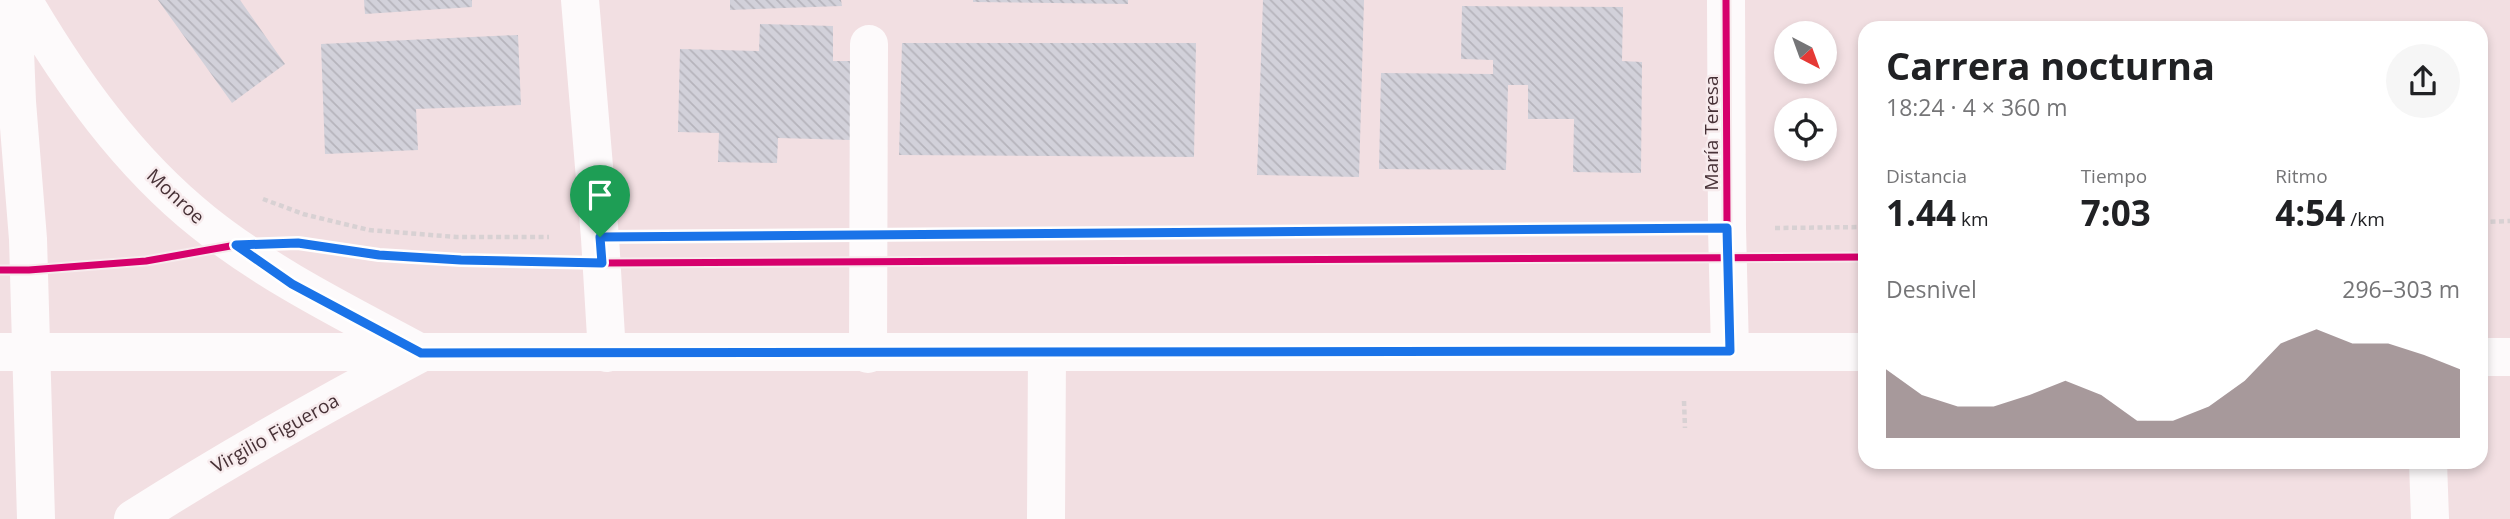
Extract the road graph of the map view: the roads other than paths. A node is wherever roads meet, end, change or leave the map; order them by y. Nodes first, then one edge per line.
1 (13, 0) edge
2 (23, 0) edge
3 (580, 0) edge
4 (1726, 0) edge
5 (869, 44) dead end
6 (1730, 351) junction
7 (16, 352) edge
8 (1858, 352) edge
9 (421, 353) junction
10 (607, 353) junction
11 (868, 354) junction
12 (1047, 354) junction
13 (2488, 357) edge
14 (2510, 357) edge
15 (2428, 469) edge
16 (36, 519) edge
17 (133, 519) edge
18 (1046, 519) edge
19 (2430, 519) edge

1 - 7 street
2 - 9 street, Monroe
3 - 10 street
4 - 6 street, María Teresa
5 - 11 street
6 - 8 street
6 - 12 street
7 - 9 street
7 - 16 street
9 - 10 street
9 - 17 street, Virgilio Figueroa
10 - 11 street
11 - 12 street
12 - 18 street
13 - 14 street
15 - 19 street

